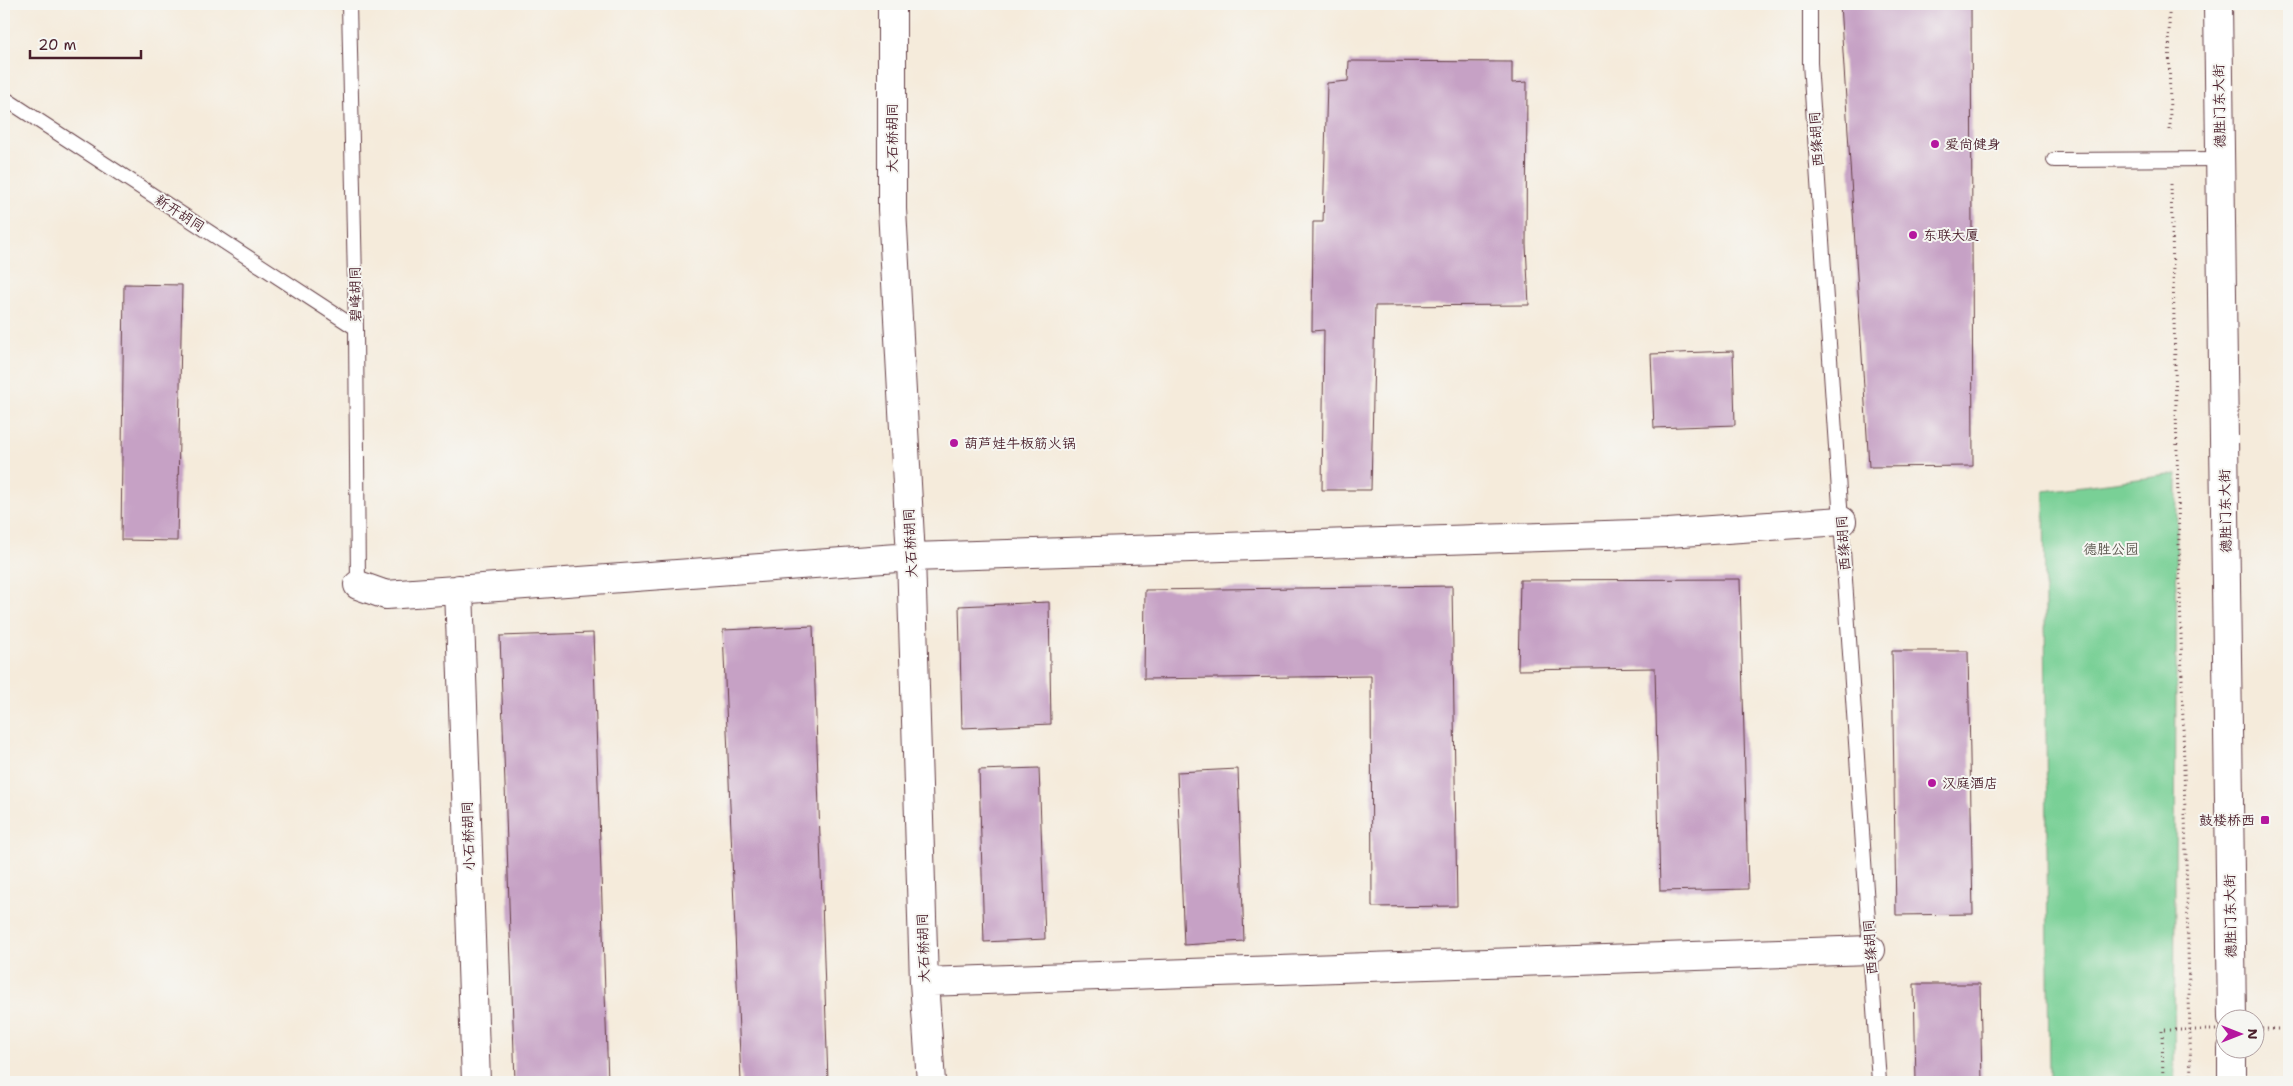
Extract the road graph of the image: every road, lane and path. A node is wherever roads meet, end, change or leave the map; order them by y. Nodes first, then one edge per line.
1 (349, 4) edge
2 (892, 4) edge
3 (1810, 4) edge
4 (2169, 4) edge
5 (2218, 4) edge
6 (4, 98) edge
7 (2220, 159) junction
8 (2054, 160) dead end
9 (2170, 160) junction
10 (356, 328) junction
11 (1842, 521) junction
12 (911, 557) junction
13 (358, 585) joint
14 (459, 589) junction
15 (1871, 950) junction
16 (924, 982) junction
17 (2232, 1008) edge
18 (2266, 1029) edge
19 (2289, 1029) edge
20 (2216, 1030) edge
21 (2232, 1058) edge
22 (476, 1082) edge
23 (931, 1082) edge
24 (1879, 1082) edge
25 (2163, 1082) edge
26 (2191, 1082) edge
27 (2232, 1082) edge

1 - 10 lane, 碧峰胡同
2 - 12 street, 大石桥胡同
3 - 11 lane, 西绦胡同
4 - 9 path
5 - 7 street, 德胜门东大街
6 - 10 lane, 新开胡同
7 - 9 lane
7 - 17 street, 德胜门东大街
8 - 9 lane
9 - 26 path
10 - 13 lane, 碧峰胡同
11 - 12 street
11 - 15 lane, 西绦胡同
12 - 14 street
12 - 16 street, 大石桥胡同
13 - 14 street
14 - 22 street, 小石桥胡同
15 - 16 street
15 - 24 lane, 西绦胡同
16 - 23 street, 大石桥胡同
18 - 19 path
20 - 25 path, bridge
21 - 27 street

